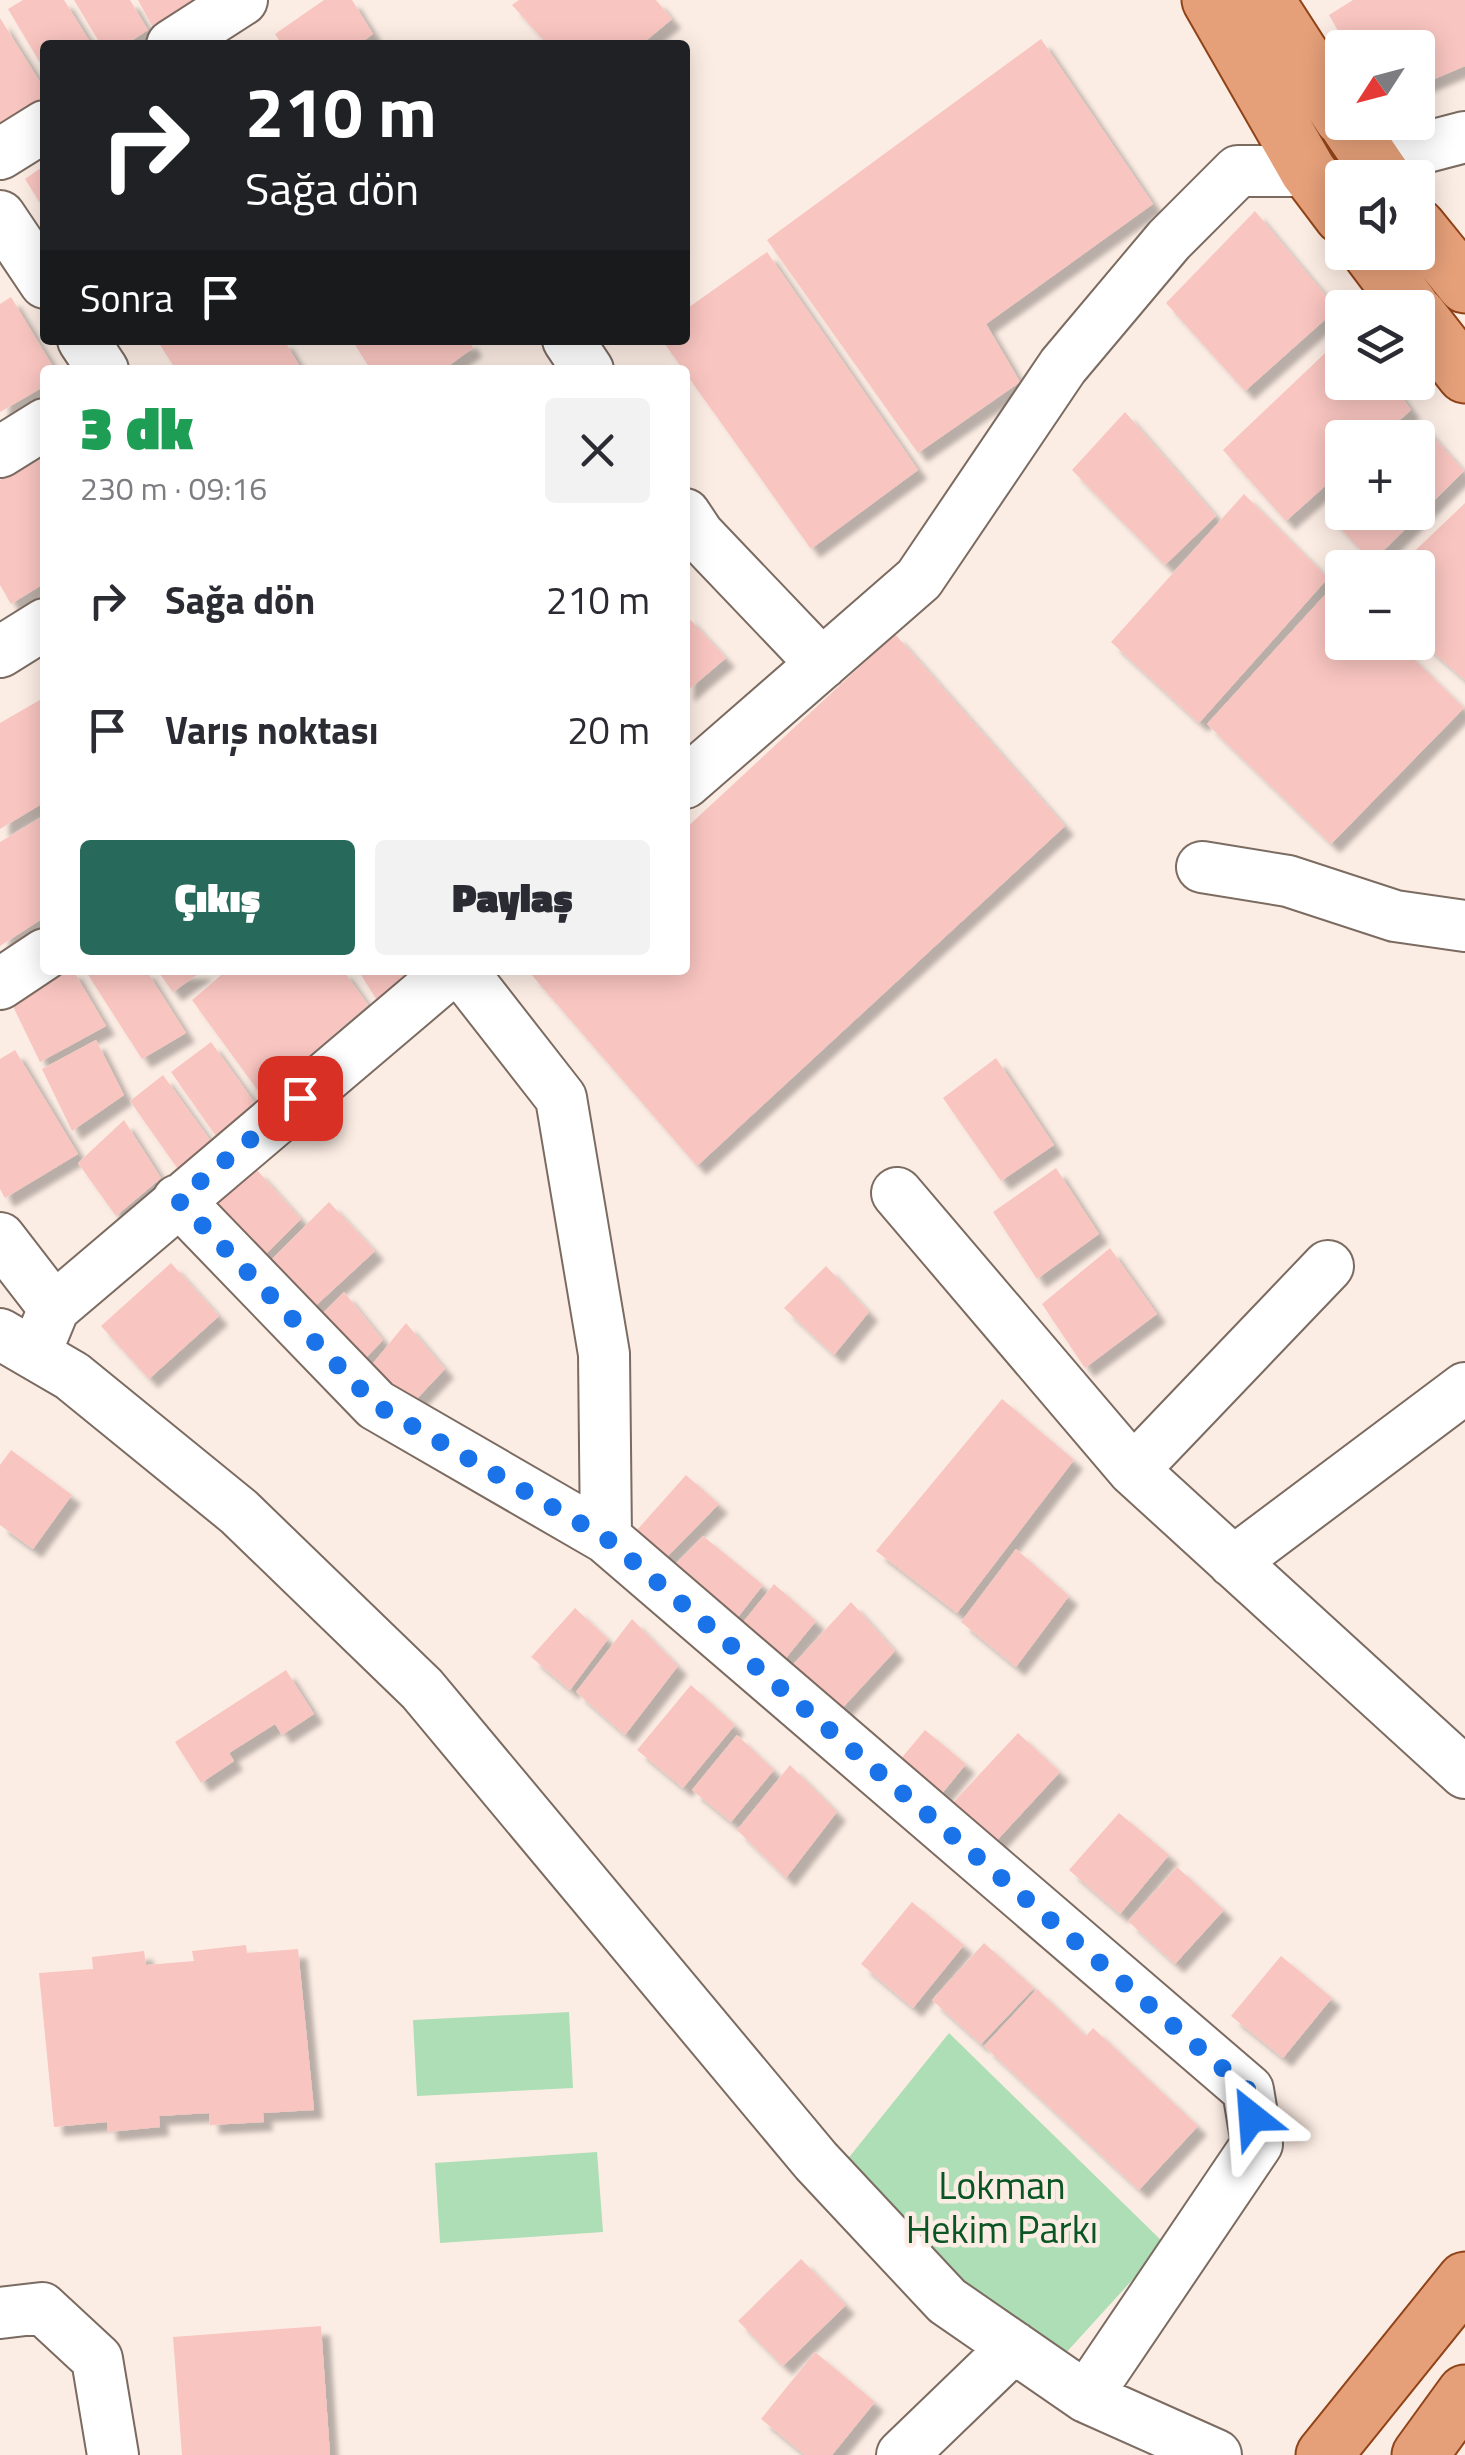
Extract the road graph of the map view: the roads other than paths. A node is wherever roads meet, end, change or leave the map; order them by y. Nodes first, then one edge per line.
1 (242, 0) edge
2 (1210, 0) edge
3 (1266, 0) edge
4 (180, 40) edge
5 (40, 129) edge
6 (1465, 137) edge
7 (1361, 145) edge
8 (0, 154) edge
9 (1308, 171) junction
10 (1325, 194) edge
11 (0, 216) edge
12 (1435, 247) edge
13 (40, 276) edge
14 (1465, 285) edge
15 (1435, 337) edge
16 (1465, 375) edge
17 (40, 427) edge
18 (0, 452) edge
19 (690, 522) edge
20 (40, 627) edge
21 (0, 652) edge
22 (822, 664) junction
23 (690, 779) edge
24 (1202, 867) dead end
25 (1465, 926) edge
26 (40, 957) edge
27 (446, 975) edge
28 (465, 975) edge
29 (0, 984) edge
30 (897, 1193) dead end
31 (178, 1200) junction
32 (0, 1238) edge
33 (1328, 1266) dead end
34 (54, 1308) junction
35 (17, 1344) edge
36 (1465, 1388) edge
37 (1133, 1470) junction
38 (606, 1538) junction
39 (1233, 1562) junction
40 (1465, 1774) edge
41 (1465, 2280) edge
42 (0, 2313) edge
43 (1014, 2347) junction
44 (1465, 2393) edge
45 (1086, 2397) junction
46 (1433, 2452) edge
47 (113, 2455) edge
48 (902, 2455) edge
49 (1216, 2455) edge
50 (1324, 2455) edge

1 - 4 street
2 - 9 main road
3 - 7 main road
5 - 8 street
6 - 7 street
9 - 10 main road
9 - 22 street
11 - 13 street
12 - 14 main road
15 - 16 main road
17 - 18 street
19 - 22 street
20 - 21 street
22 - 23 street
24 - 25 street
26 - 29 street
27 - 31 street
28 - 38 street
30 - 37 street
31 - 34 street
31 - 38 street
32 - 34 street
33 - 37 street
34 - 35 street
35 - 43 street
36 - 39 street
37 - 39 street
38 - 45 street
39 - 40 street
41 - 50 main road
42 - 47 street
43 - 45 street
43 - 48 street
44 - 46 main road
45 - 49 street

